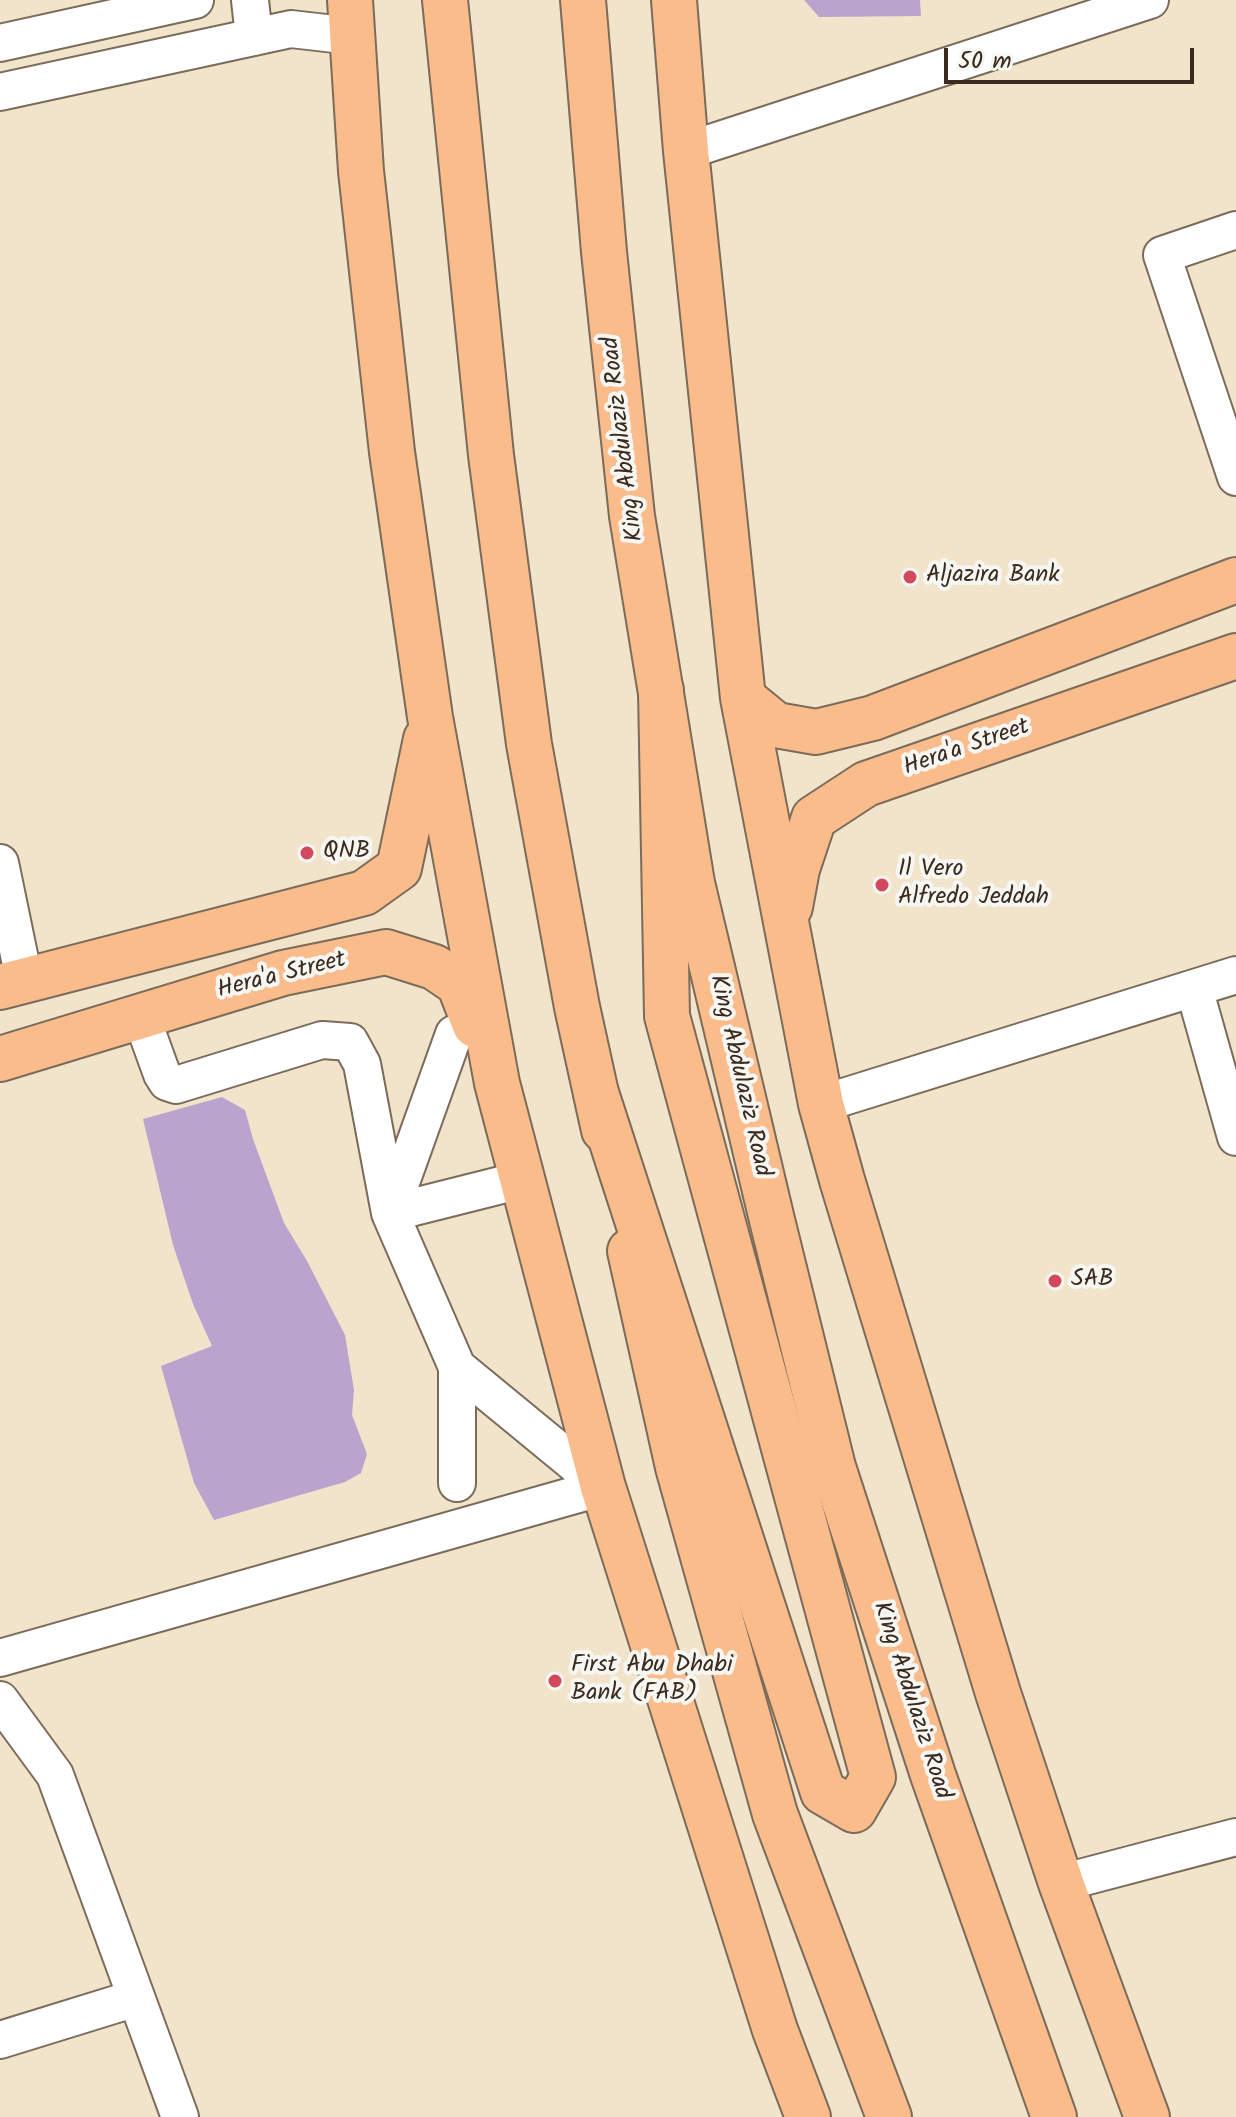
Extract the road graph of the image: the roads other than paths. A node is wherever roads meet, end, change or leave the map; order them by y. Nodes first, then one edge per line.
1 (195, 0) edge
2 (250, 0) edge
3 (445, 0) edge
4 (583, 0) edge
5 (674, 0) edge
6 (1150, 0) edge
7 (1049, 17) edge
8 (351, 18) edge
9 (254, 37) junction
10 (0, 43) edge
11 (0, 92) edge
12 (686, 151) junction
13 (1236, 230) edge
14 (1236, 477) edge
15 (1236, 580) edge
16 (1236, 656) edge
17 (1015, 664) junction
18 (661, 690) junction
19 (743, 698) junction
20 (430, 717) junction
21 (1039, 724) junction
22 (0, 863) edge
23 (267, 918) junction
24 (787, 930) junction
25 (283, 973) junction
26 (1236, 975) edge
27 (12, 983) edge
28 (1194, 988) junction
29 (141, 1016) junction
30 (454, 1034) dead end
31 (0, 1059) edge
32 (497, 1083) junction
33 (596, 1093) junction
34 (821, 1104) junction
35 (1236, 1137) edge
36 (521, 1180) junction
37 (390, 1213) junction
38 (457, 1367) junction
39 (457, 1483) dead end
40 (603, 1487) junction
41 (0, 1658) edge
42 (0, 1700) edge
43 (1236, 1837) edge
44 (1061, 1883) junction
45 (136, 1998) junction
46 (0, 2040) edge
47 (180, 2117) edge
48 (808, 2117) edge
49 (889, 2117) edge
50 (1054, 2117) edge
51 (1147, 2117) edge

1 - 10 street
2 - 9 street
3 - 33 main road
4 - 18 main road, King Abdulaziz Road
5 - 12 main road
6 - 7 street
7 - 12 street
8 - 9 street
8 - 20 main road
9 - 11 street
12 - 19 main road
13 - 14 street
15 - 17 main road
16 - 21 main road, Hera'a Street
17 - 19 main road
17 - 21 main road
18 - 33 main road
18 - 50 main road, King Abdulaziz Road
19 - 24 main road
20 - 23 main road
20 - 32 main road
21 - 24 main road, Hera'a Street
22 - 27 street
23 - 25 main road
23 - 27 main road
24 - 34 main road
25 - 29 main road, Hera'a Street
25 - 32 main road, Hera'a Street
26 - 28 street
28 - 34 street
28 - 35 street
29 - 31 main road, Hera'a Street
29 - 37 street
30 - 37 street
32 - 36 main road
33 - 49 main road
34 - 44 main road
36 - 37 street
36 - 40 main road
37 - 38 street
38 - 39 street
38 - 40 street
40 - 41 street
40 - 48 main road
42 - 45 street
43 - 44 street
44 - 51 main road
45 - 46 street
45 - 47 street

